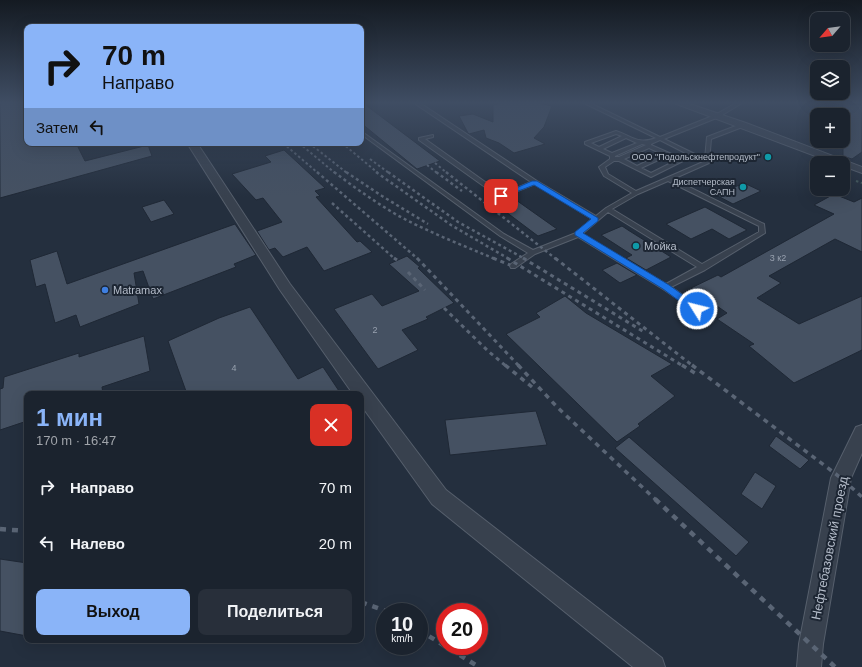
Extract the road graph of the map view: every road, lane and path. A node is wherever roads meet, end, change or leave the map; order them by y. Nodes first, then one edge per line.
1 (364, 134) edge
2 (463, 134) edge
3 (610, 134) edge
4 (622, 134) edge
5 (650, 134) edge
6 (671, 134) edge
7 (719, 134) edge
8 (767, 134) edge
9 (431, 136) dead end
10 (627, 136) junction
11 (659, 139) junction
12 (641, 143) junction
13 (648, 145) junction
14 (194, 146) edge
15 (598, 148) junction
16 (666, 154) junction
17 (612, 157) junction
18 (620, 159) junction
19 (707, 162) junction
20 (637, 168) junction
21 (862, 170) edge
22 (669, 179) junction
23 (535, 182) junction
24 (636, 193) junction
25 (608, 209) junction
26 (596, 219) junction
27 (578, 234) junction
28 (532, 253) junction
29 (513, 266) dead end
30 (703, 268) junction
31 (666, 287) junction
32 (697, 309) dead end
33 (361, 391) edge
34 (364, 395) edge
35 (862, 433) edge
36 (653, 667) edge
37 (809, 667) edge

1 - 28 lane
2 - 23 lane
3 - 15 lane
4 - 10 lane
5 - 11 lane
6 - 11 lane
7 - 19 lane
8 - 21 street
9 - 23 lane
10 - 12 lane
10 - 15 lane
11 - 13 lane
11 - 19 lane
12 - 13 lane
12 - 17 lane
13 - 16 lane
13 - 18 lane
14 - 33 street
15 - 17 lane
16 - 20 lane
16 - 20 lane
17 - 18 lane
17 - 24 lane
18 - 20 lane
19 - 22 lane
22 - 24 lane
22 - 30 lane
23 - 26 lane
24 - 25 lane
25 - 26 lane
25 - 30 lane
26 - 27 lane
27 - 28 lane
27 - 31 lane
28 - 29 lane
30 - 31 lane
31 - 32 lane
34 - 36 street
35 - 37 street, Нефтебазовский проезд

